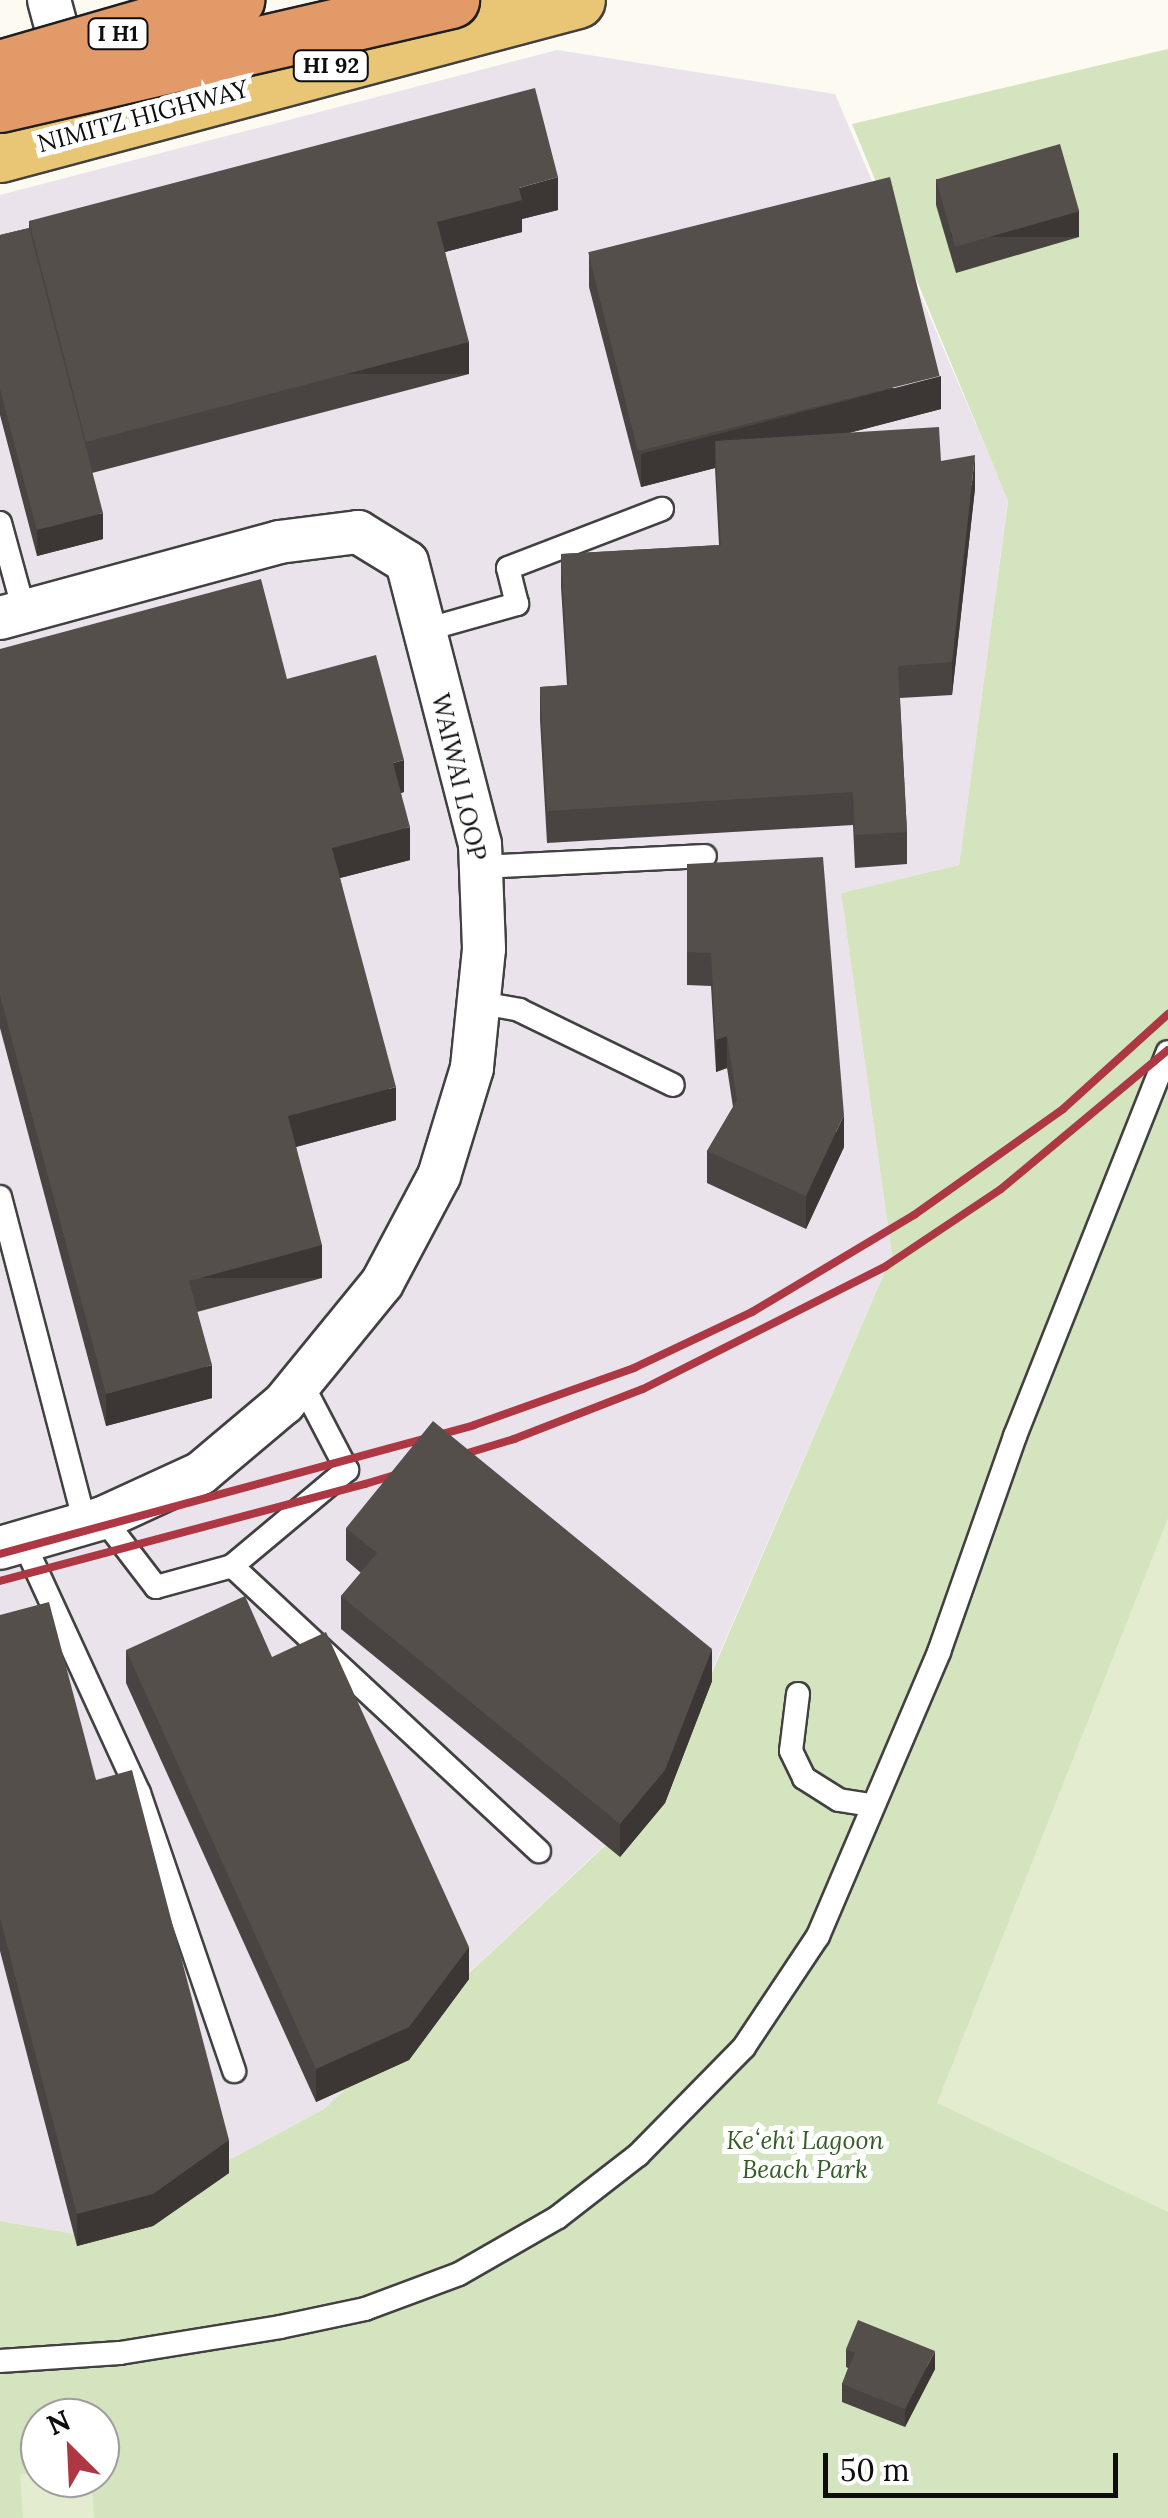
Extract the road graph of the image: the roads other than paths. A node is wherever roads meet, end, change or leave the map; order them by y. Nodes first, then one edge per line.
1 (49, 0) edge
2 (236, 0) edge
3 (450, 0) edge
4 (576, 0) edge
5 (0, 68) edge
6 (0, 104) edge
7 (85, 132) junction
8 (0, 154) edge
9 (662, 509) dead end
10 (0, 523) edge
11 (12, 614) edge
12 (425, 630) junction
13 (705, 856) dead end
14 (481, 867) junction
15 (480, 1003) junction
16 (1168, 1052) edge
17 (673, 1085) dead end
18 (0, 1197) edge
19 (301, 1382) junction
20 (94, 1521) junction
21 (12, 1545) edge
22 (232, 1566) junction
23 (798, 1694) dead end
24 (872, 1805) junction
25 (539, 1852) dead end
26 (234, 2071) dead end
27 (0, 2361) edge

1 - 7 street
2 - 5 highway, I H1, bridge
3 - 6 highway, bridge
4 - 7 main road, NIMITZ HIGHWAY / HI 92
7 - 8 main road, NIMITZ HIGHWAY / HI 92
9 - 12 lane
10 - 11 lane
11 - 12 street, WAIWAI LOOP
12 - 14 street, WAIWAI LOOP
13 - 14 lane
14 - 15 street, WAIWAI LOOP
15 - 17 lane
15 - 19 street, WAIWAI LOOP
16 - 24 lane
18 - 20 lane
19 - 20 street, WAIWAI LOOP
19 - 22 lane
20 - 21 street, WAIWAI LOOP
20 - 22 lane
21 - 26 lane
22 - 25 lane
23 - 24 lane
24 - 27 lane

